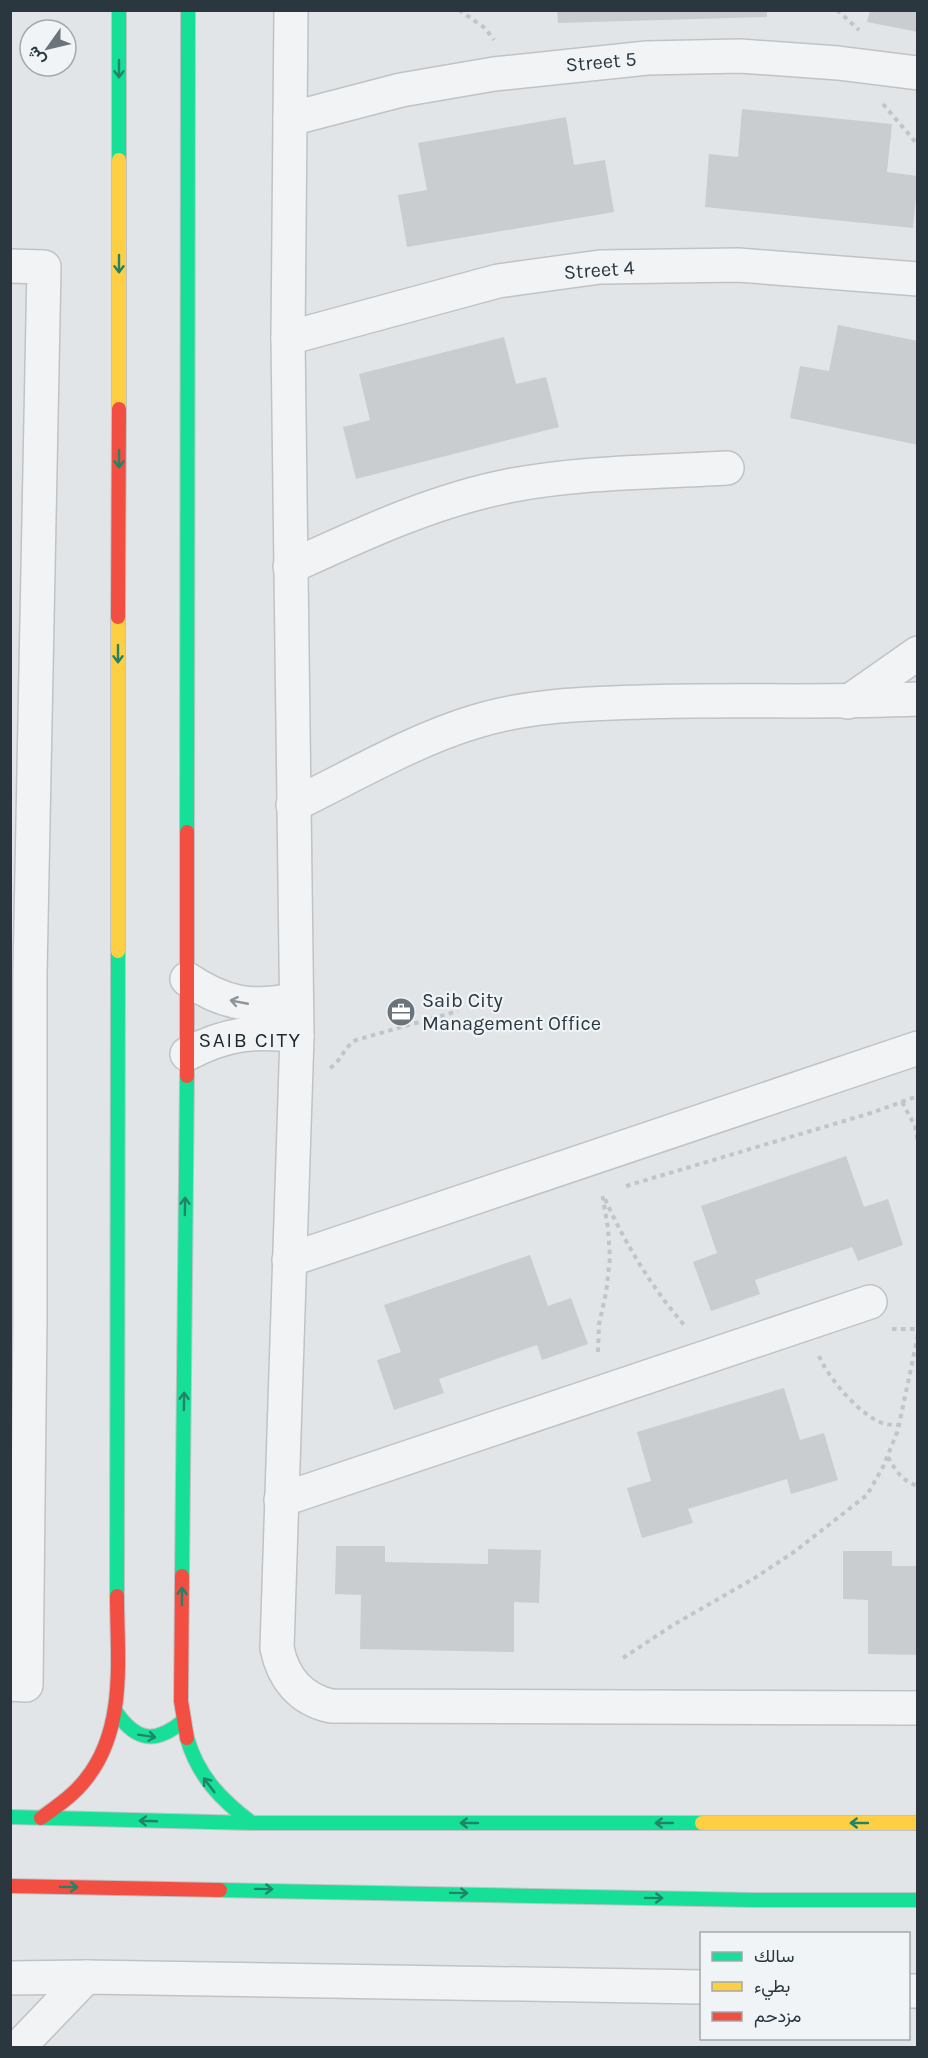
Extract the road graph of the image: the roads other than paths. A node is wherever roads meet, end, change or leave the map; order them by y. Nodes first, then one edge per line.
1 (119, 10) edge
2 (188, 10) edge
3 (291, 10) edge
4 (918, 73) edge
5 (290, 119) junction
6 (10, 266) edge
7 (918, 279) edge
8 (288, 338) junction
9 (727, 468) dead end
10 (290, 567) junction
11 (24, 611) edge
12 (918, 653) edge
13 (918, 699) edge
14 (848, 702) junction
15 (293, 805) junction
16 (20, 973) edge
17 (187, 979) junction
18 (296, 999) junction
19 (297, 1036) junction
20 (918, 1048) edge
21 (187, 1054) junction
22 (289, 1260) junction
23 (870, 1302) dead end
24 (20, 1319) edge
25 (281, 1500) junction
26 (10, 1684) edge
27 (918, 1708) edge
28 (116, 1712) junction
29 (182, 1722) junction
30 (10, 1817) edge
31 (41, 1818) junction
32 (918, 1823) edge
33 (252, 1824) junction
34 (10, 1886) edge
35 (918, 1900) edge
36 (86, 1977) junction
37 (10, 1978) edge
38 (700, 1987) edge
39 (18, 2048) edge

1 -> 28 street
2 - 17 street
3 - 5 street
4 - 5 street, Street 5
5 - 8 street
6 - 11 street
7 - 8 street, Street 4
8 - 10 street
9 - 10 street
10 - 15 street
11 - 16 street
12 - 14 street
13 - 14 street
14 - 15 street
15 - 18 street
16 - 24 street
18 -> 17 street
17 - 21 street
18 - 19 street
19 - 21 street
19 - 22 street
20 - 22 street
29 -> 21 street
22 - 25 street
23 - 25 street
24 - 26 street
25 - 27 street
28 -> 29 street
28 - 31 street
33 -> 29 street
30 - 31 street
33 -> 31 street
32 -> 33 street
34 -> 35 street
36 - 37 street
36 - 38 street
36 - 39 street

